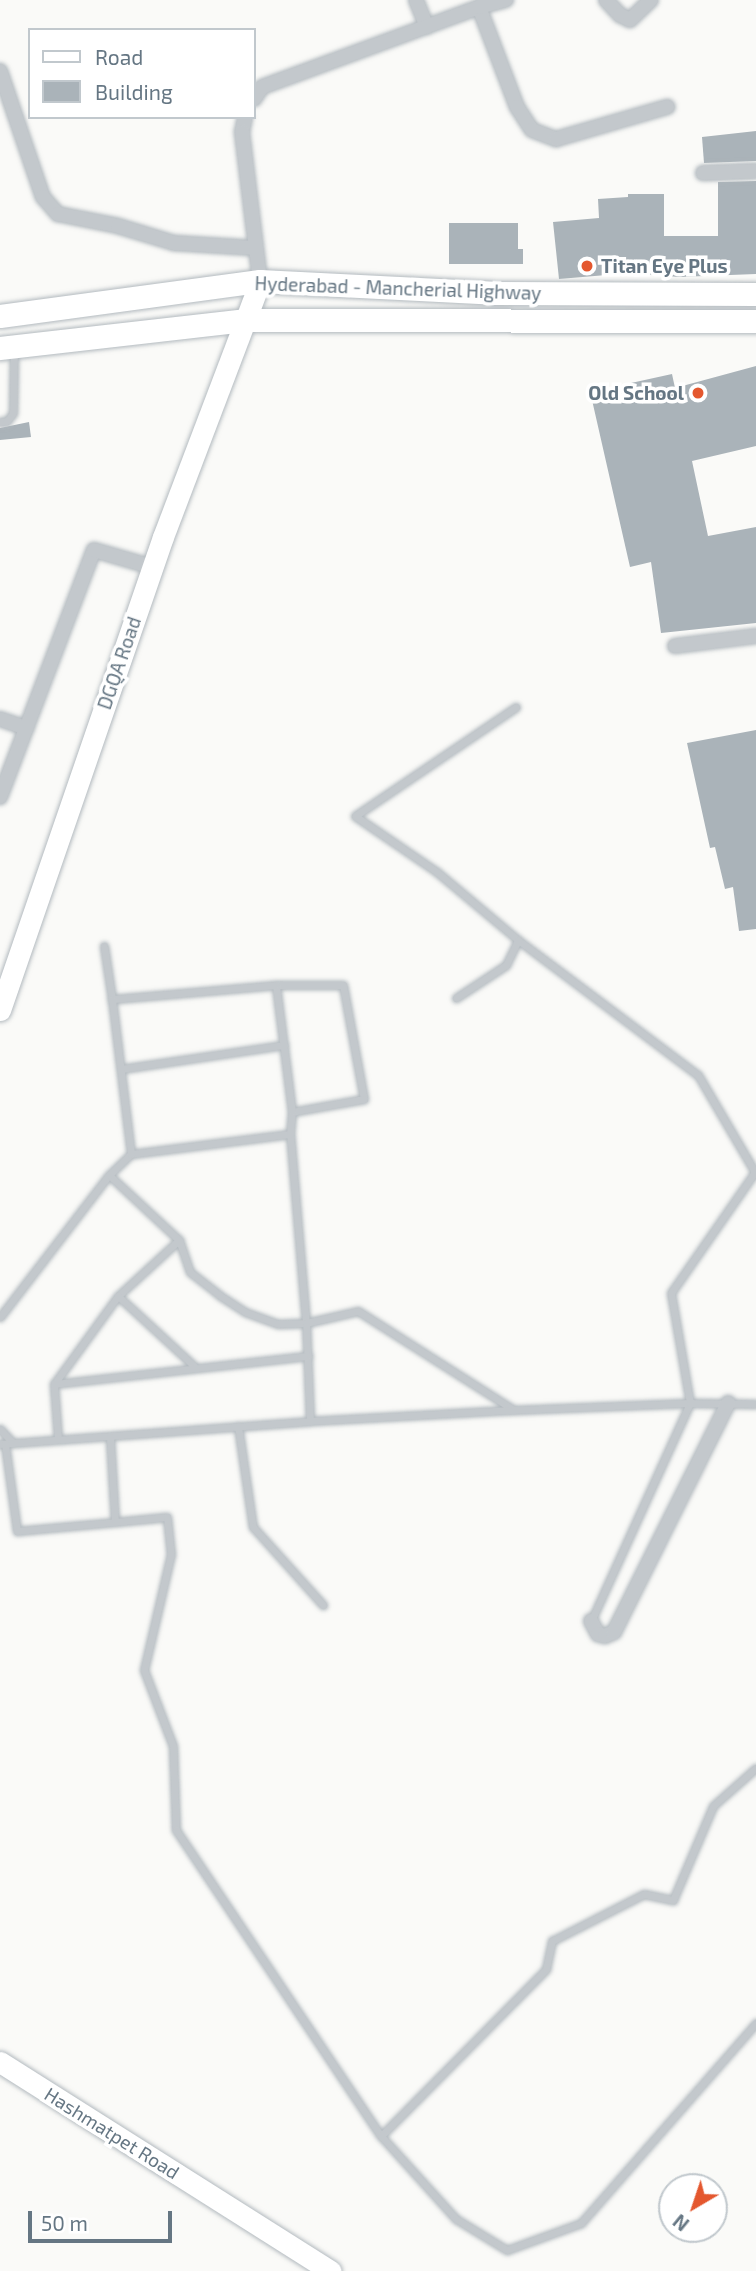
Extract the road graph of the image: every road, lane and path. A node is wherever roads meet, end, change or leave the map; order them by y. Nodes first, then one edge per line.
1 (416, 0) edge
2 (506, 0) edge
3 (606, 0) edge
4 (652, 0) edge
5 (485, 4) edge
6 (426, 27) junction
7 (0, 72) edge
8 (256, 96) edge
9 (667, 107) dead end
10 (245, 119) edge
11 (756, 171) edge
12 (703, 173) dead end
13 (254, 248) junction
14 (260, 281) junction
15 (756, 294) edge
16 (0, 316) edge
17 (246, 320) junction
18 (756, 321) edge
19 (7, 347) edge
20 (0, 422) edge
21 (152, 567) junction
22 (756, 636) edge
23 (675, 646) dead end
24 (516, 707) dead end
25 (0, 719) edge
26 (26, 728) junction
27 (0, 797) edge
28 (518, 940) junction
29 (104, 946) dead end
30 (276, 985) junction
31 (456, 998) dead end
32 (112, 999) junction
33 (0, 1010) edge
34 (284, 1045) junction
35 (121, 1069) junction
36 (292, 1112) junction
37 (290, 1134) junction
38 (131, 1154) junction
39 (109, 1175) junction
40 (179, 1240) junction
41 (118, 1296) junction
42 (0, 1317) edge
43 (306, 1323) junction
44 (308, 1356) junction
45 (194, 1366) junction
46 (54, 1384) junction
47 (690, 1403) junction
48 (727, 1403) junction
49 (756, 1404) edge
50 (514, 1410) junction
51 (310, 1421) junction
52 (238, 1426) junction
53 (0, 1429) edge
54 (110, 1437) junction
55 (58, 1439) junction
56 (6, 1444) edge
57 (115, 1522) junction
58 (323, 1605) dead end
59 (591, 1621) joint
60 (756, 1768) edge
61 (756, 2023) edge
62 (0, 2062) edge
63 (381, 2136) junction
64 (330, 2271) edge

1 - 6 street
2 - 5 street
3 - 4 street
5 - 6 street
5 - 9 street
6 - 8 street
7 - 13 street
10 - 13 street
11 - 12 street
13 - 14 street
14 - 15 main road, Hyderabad - Mancherial Highway
14 - 16 main road, Hyderabad - Mancherial Highway
14 - 17 main road, DGQA Road
17 - 18 main road, Hyderabad - Mancherial Highway
17 - 19 main road, Hyderabad - Mancherial Highway
17 - 21 main road, DGQA Road
19 - 20 lane
21 - 26 street
21 - 33 main road, DGQA Road
22 - 23 street
24 - 28 lane
25 - 26 street
26 - 27 street
28 - 31 lane
28 - 47 lane
29 - 32 lane
30 - 32 lane
30 - 34 lane
30 - 36 lane
32 - 35 lane
34 - 35 lane
34 - 36 lane
35 - 38 lane
36 - 37 lane
37 - 38 lane
37 - 43 lane
38 - 39 lane
39 - 40 lane
39 - 42 lane
40 - 41 lane
40 - 43 lane
41 - 45 lane
41 - 46 lane
43 - 44 lane
43 - 50 lane
44 - 45 lane
44 - 51 lane
45 - 46 lane
46 - 55 lane
47 - 48 lane
47 - 50 lane
47 - 59 lane
48 - 49 lane
48 - 59 street
50 - 51 lane
51 - 52 lane
52 - 54 lane
52 - 58 lane
53 - 56 lane
54 - 55 lane
54 - 57 lane
55 - 56 lane
56 - 57 lane
57 - 63 lane
60 - 63 lane
61 - 63 lane
62 - 64 main road, Hashmatpet Road

